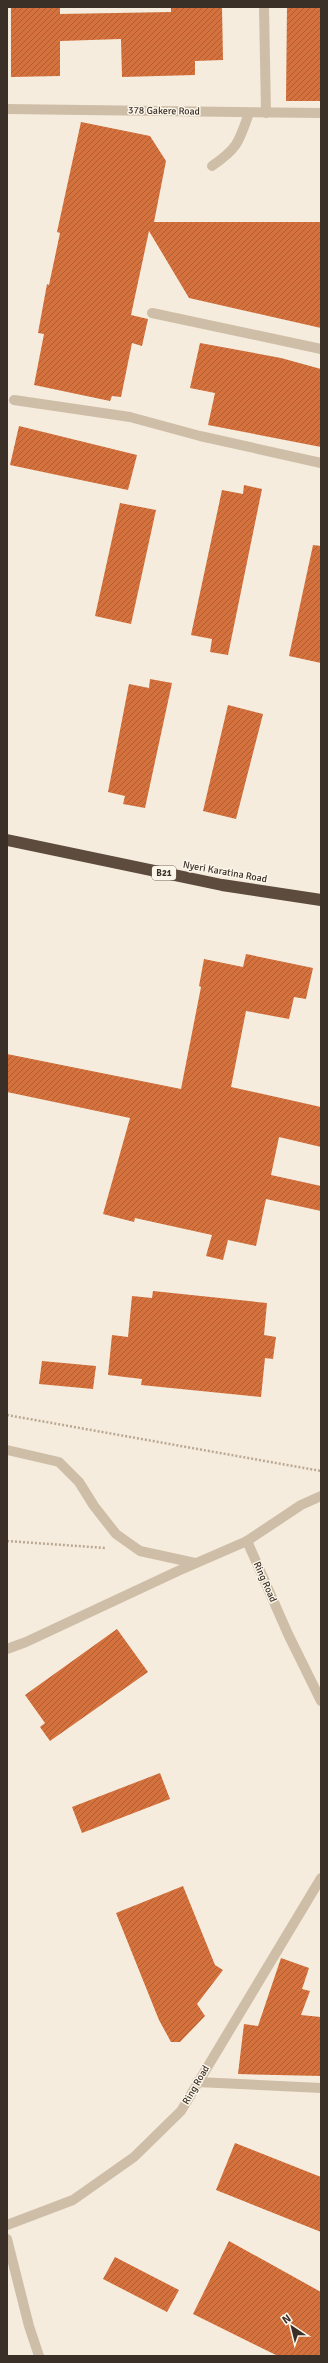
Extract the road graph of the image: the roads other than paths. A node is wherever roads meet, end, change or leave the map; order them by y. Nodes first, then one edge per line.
1 (264, 7) edge
2 (7, 109) edge
3 (249, 112) junction
4 (266, 113) junction
5 (321, 113) edge
6 (212, 166) dead end
7 (152, 313) dead end
8 (321, 348) edge
9 (14, 400) dead end
10 (321, 463) edge
11 (7, 840) edge
12 (321, 900) edge
13 (7, 1450) edge
14 (321, 1496) edge
15 (247, 1541) junction
16 (195, 1563) junction
17 (7, 1649) edge
18 (321, 1701) edge
19 (321, 1878) edge
20 (198, 2082) junction
21 (321, 2088) edge
22 (7, 2225) edge
23 (7, 2238) edge
24 (39, 2356) edge

1 - 4 street
2 - 3 street, 378 Gakere Road
3 - 4 street, 378 Gakere Road
3 - 6 street
4 - 5 street, 378 Gakere Road
7 - 8 street
9 - 10 street
11 - 12 highway, Nyeri Karatina Road / B21
13 - 16 street
14 - 15 street
15 - 16 street
15 - 18 street, Ring Road
16 - 17 street
19 - 20 street, Ring Road
20 - 21 street
20 - 22 street, Ring Road
23 - 24 street

